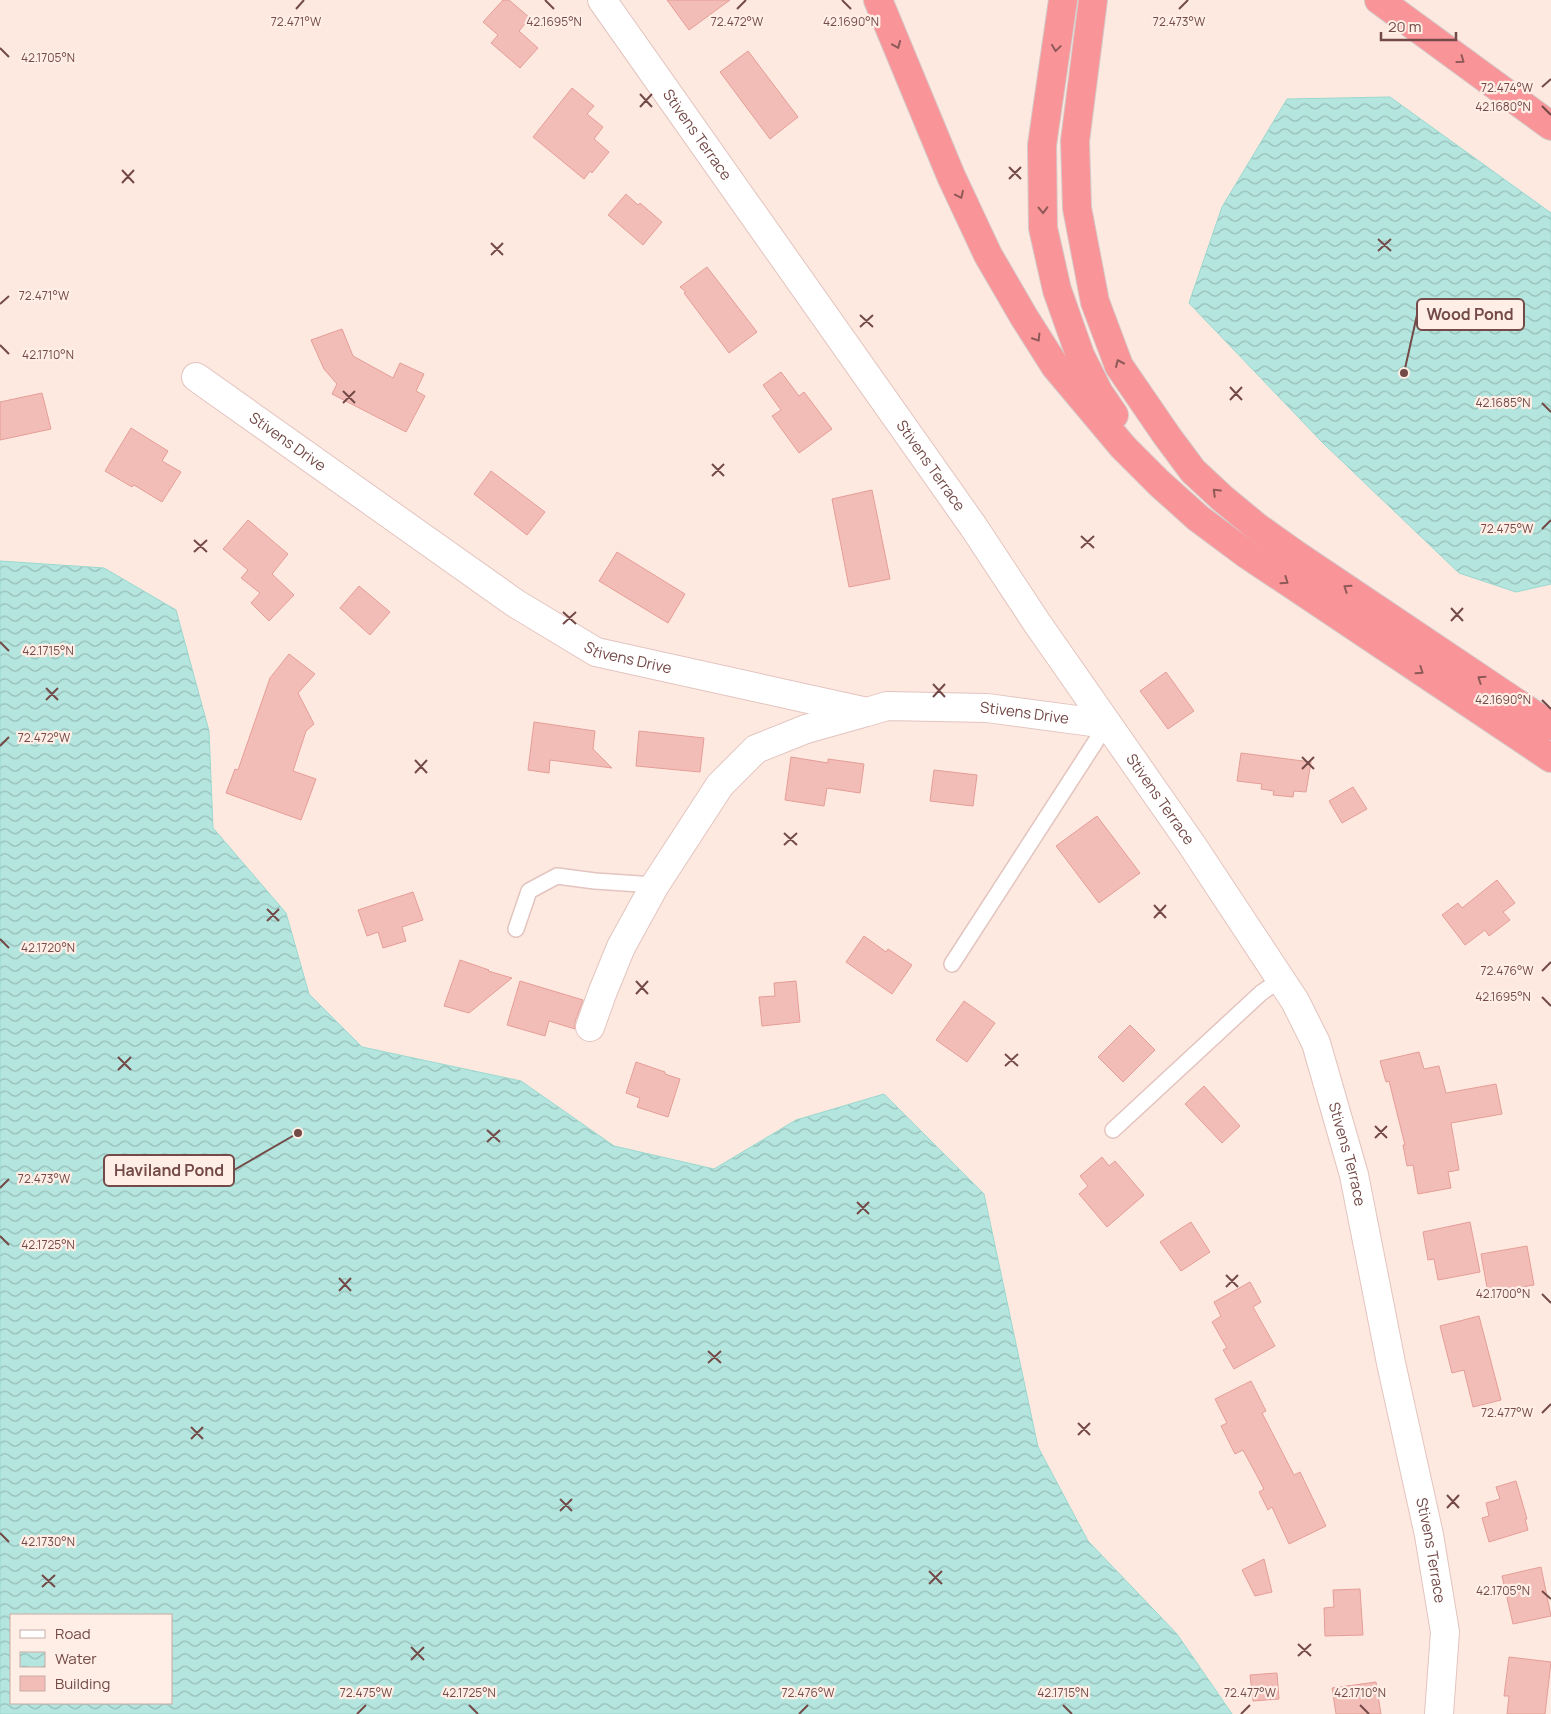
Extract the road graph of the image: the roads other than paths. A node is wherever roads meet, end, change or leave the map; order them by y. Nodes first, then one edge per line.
1 (602, 0) edge
2 (878, 0) edge
3 (1063, 0) edge
4 (1093, 0) edge
5 (1379, 0) edge
6 (1551, 126) edge
7 (196, 377) dead end
8 (1245, 554) junction
9 (867, 712) junction
10 (1107, 724) junction
11 (1551, 726) edge
12 (1551, 758) edge
13 (654, 885) junction
14 (516, 929) dead end
15 (952, 964) dead end
16 (1281, 979) junction
17 (590, 1027) dead end
18 (1114, 1130) dead end
19 (1439, 1714) edge

1 - 10 street, Stivens Terrace
2 -> 8 highway
3 -> 8 highway
11 -> 4 highway
5 -> 6 highway
7 - 9 street, Stivens Drive
8 -> 12 highway
9 - 10 street, Stivens Drive
9 - 13 street
10 - 15 lane
10 - 16 street, Stivens Terrace
13 - 14 lane
13 - 17 street
16 - 18 lane
16 - 19 street, Stivens Terrace

